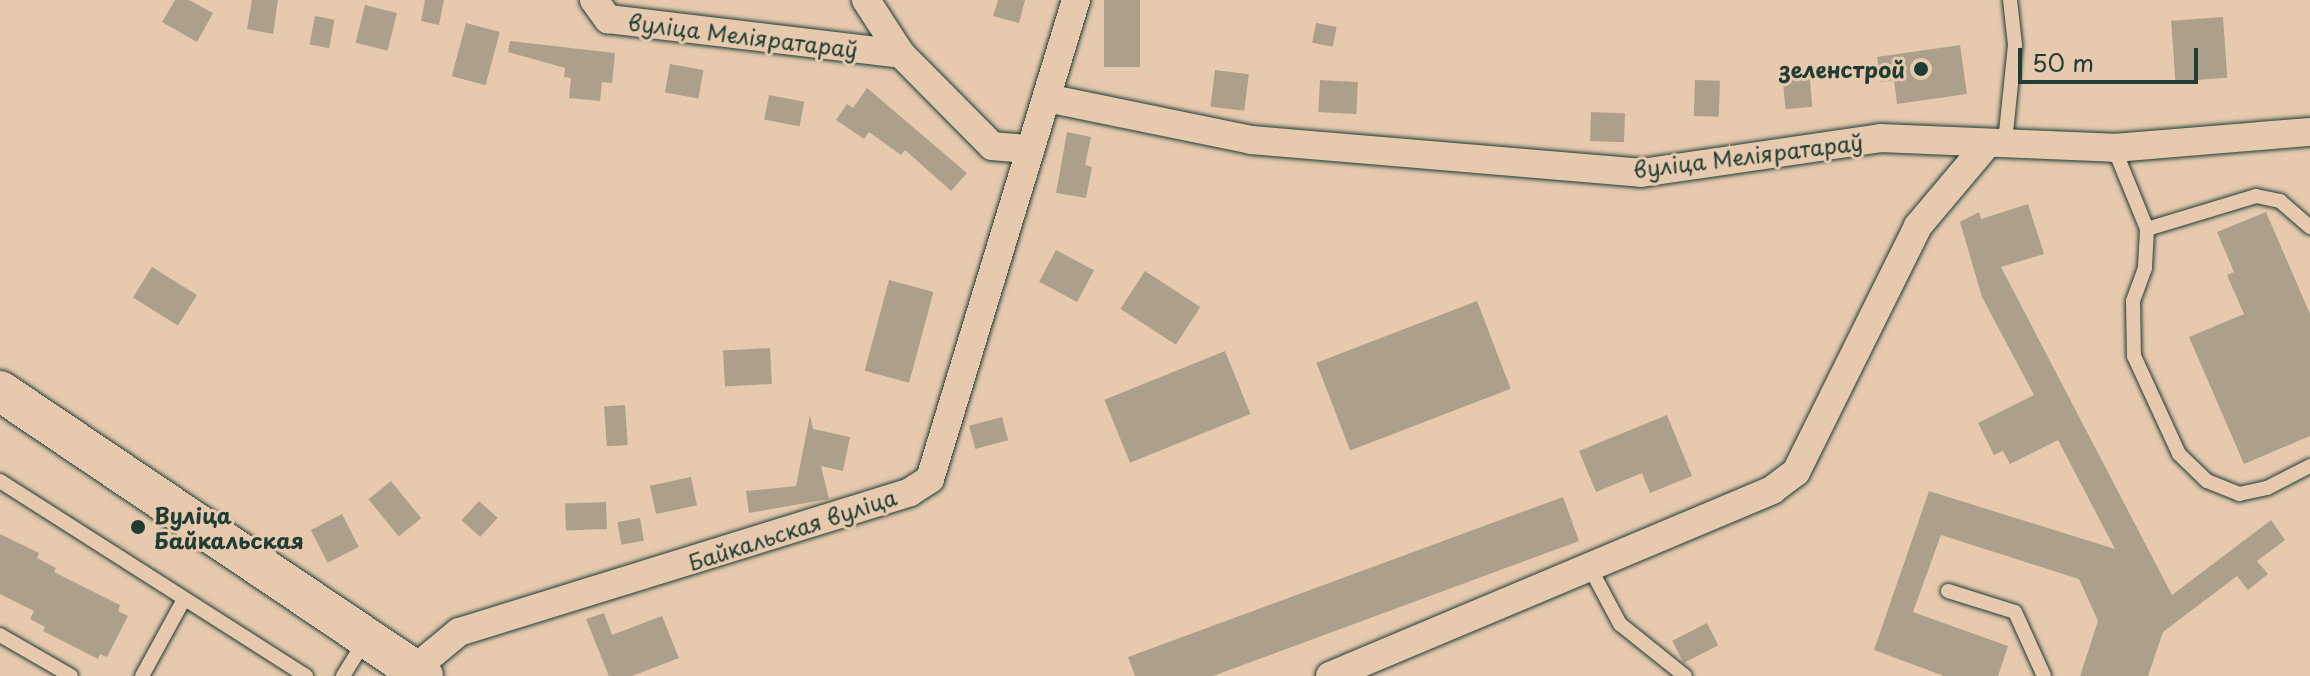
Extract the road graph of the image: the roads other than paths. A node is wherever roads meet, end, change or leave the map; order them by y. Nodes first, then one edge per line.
1 (594, 0) edge
2 (866, 0) edge
3 (1076, 0) edge
4 (2010, 0) edge
5 (901, 54) junction
6 (1047, 98) junction
7 (2310, 132) edge
8 (1996, 143) junction
9 (2114, 148) junction
10 (1030, 149) junction
11 (2310, 227) edge
12 (2147, 229) junction
13 (0, 391) edge
14 (2310, 466) edge
15 (0, 481) edge
16 (1589, 566) junction
17 (1948, 591) dead end
18 (183, 601) junction
19 (0, 635) edge
20 (367, 638) junction
21 (418, 673) edge
22 (71, 676) edge
23 (142, 676) edge
24 (306, 676) edge
25 (343, 676) edge
26 (1330, 676) edge
27 (1685, 676) edge
28 (2044, 676) edge

1 - 5 street, вуліца Меліяратараў
2 - 5 street, вуліца Меліяратараў
3 - 6 street, Байкальская вуліца
4 - 8 lane
5 - 10 street, вуліца Меліяратараў
6 - 8 street, вуліца Меліяратараў
6 - 10 street, Байкальская вуліца
7 - 9 street, вуліца Меліяратараў
8 - 9 street, вуліца Меліяратараў
8 - 16 street
9 - 12 lane
10 - 21 street, Байкальская вуліца
11 - 12 lane
12 - 14 lane
13 - 20 main road
15 - 18 lane
16 - 26 street
16 - 27 lane
17 - 28 lane
18 - 23 lane
18 - 24 lane
19 - 22 lane
20 - 21 main road
20 - 25 lane

